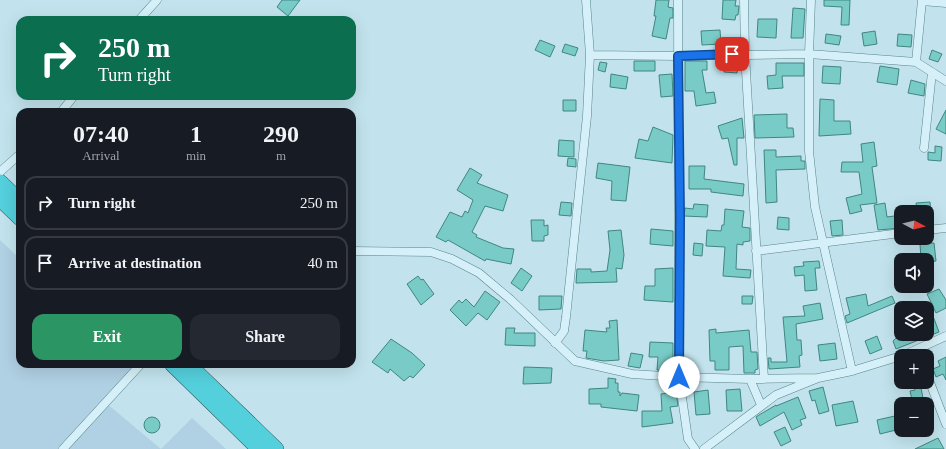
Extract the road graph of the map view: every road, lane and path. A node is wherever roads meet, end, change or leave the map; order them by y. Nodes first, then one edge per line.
1 (157, 0) edge
2 (586, 0) edge
3 (678, 0) edge
4 (744, 0) edge
5 (811, 0) edge
6 (922, 1) edge
7 (946, 3) edge
8 (143, 16) edge
9 (745, 54) junction
10 (809, 54) junction
11 (590, 55) junction
12 (678, 56) junction
13 (916, 62) junction
14 (932, 72) junction
15 (946, 81) edge
16 (70, 100) edge
17 (64, 108) edge
18 (924, 148) dead end
19 (16, 158) edge
20 (0, 172) edge
21 (0, 182) edge
22 (16, 197) edge
23 (0, 199) edge
24 (16, 214) edge
25 (946, 228) edge
26 (934, 229) edge
27 (894, 234) edge
28 (823, 241) junction
29 (756, 250) junction
30 (356, 251) edge
31 (946, 336) edge
32 (555, 343) junction
33 (923, 349) edge
34 (894, 358) edge
35 (137, 368) edge
36 (177, 368) edge
37 (191, 368) edge
38 (852, 371) junction
39 (679, 377) junction
40 (818, 378) junction
41 (764, 379) junction
42 (750, 380) junction
43 (932, 389) edge
44 (761, 405) junction
45 (225, 407) junction
46 (946, 424) edge
47 (62, 449) edge
48 (259, 449) edge
49 (276, 449) edge
50 (695, 449) edge
51 (704, 449) edge

1 - 8 street
2 - 11 street
3 - 12 street
4 - 9 street
5 - 10 street
6 - 7 street
6 - 13 street
9 - 10 street
9 - 12 street
9 - 29 street
10 - 13 street
10 - 28 street
11 - 12 street
11 - 32 street
12 - 39 street
13 - 14 street
14 - 15 street
14 - 18 street
16 - 17 street
19 - 20 street
21 - 22 highway
23 - 24 highway
25 - 26 street
27 - 28 street
28 - 29 street
28 - 38 street
29 - 41 street
30 - 32 street
31 - 33 street
32 - 39 street
34 - 38 street
35 - 47 street
36 - 45 highway
37 - 45 highway
38 - 40 street
39 - 42 street
39 - 50 street
40 - 41 street
40 - 44 street
41 - 42 street
42 - 44 street
43 - 46 street
44 - 51 street
45 - 48 highway
45 - 49 highway

